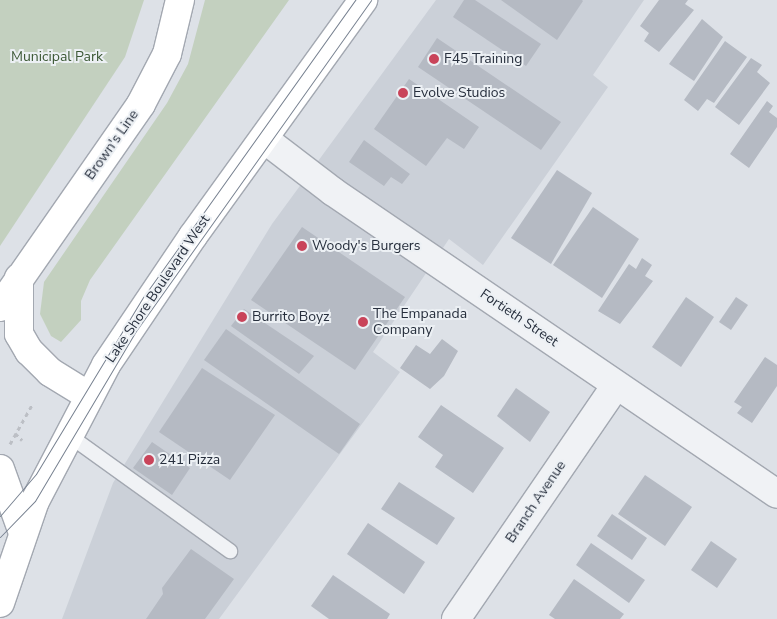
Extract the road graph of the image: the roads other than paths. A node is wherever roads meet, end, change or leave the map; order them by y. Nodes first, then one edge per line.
1 (180, 0) edge
2 (363, 0) edge
3 (264, 139) junction
4 (19, 278) junction
5 (0, 307) edge
6 (616, 385) junction
7 (89, 396) junction
8 (68, 434) junction
9 (0, 469) edge
10 (777, 494) edge
11 (23, 533) junction
12 (230, 551) dead end
13 (5, 576) edge
14 (0, 603) edge
15 (456, 619) edge

1 - 4 main road, Brown's Line
2 - 3 main road, Lake Shore Boulevard West
3 - 6 street, Fortieth Street
3 - 7 main road, Lake Shore Boulevard West
4 - 5 main road, Brown's Line
4 - 7 main road
6 - 10 street, Fortieth Street
6 - 15 street, Branch Avenue
7 - 8 main road, Lake Shore Boulevard West
8 - 11 main road, Lake Shore Boulevard West
8 - 12 lane
9 - 11 main road
11 - 13 main road, Lake Shore Boulevard West
13 - 14 main road, Lake Shore Boulevard West

